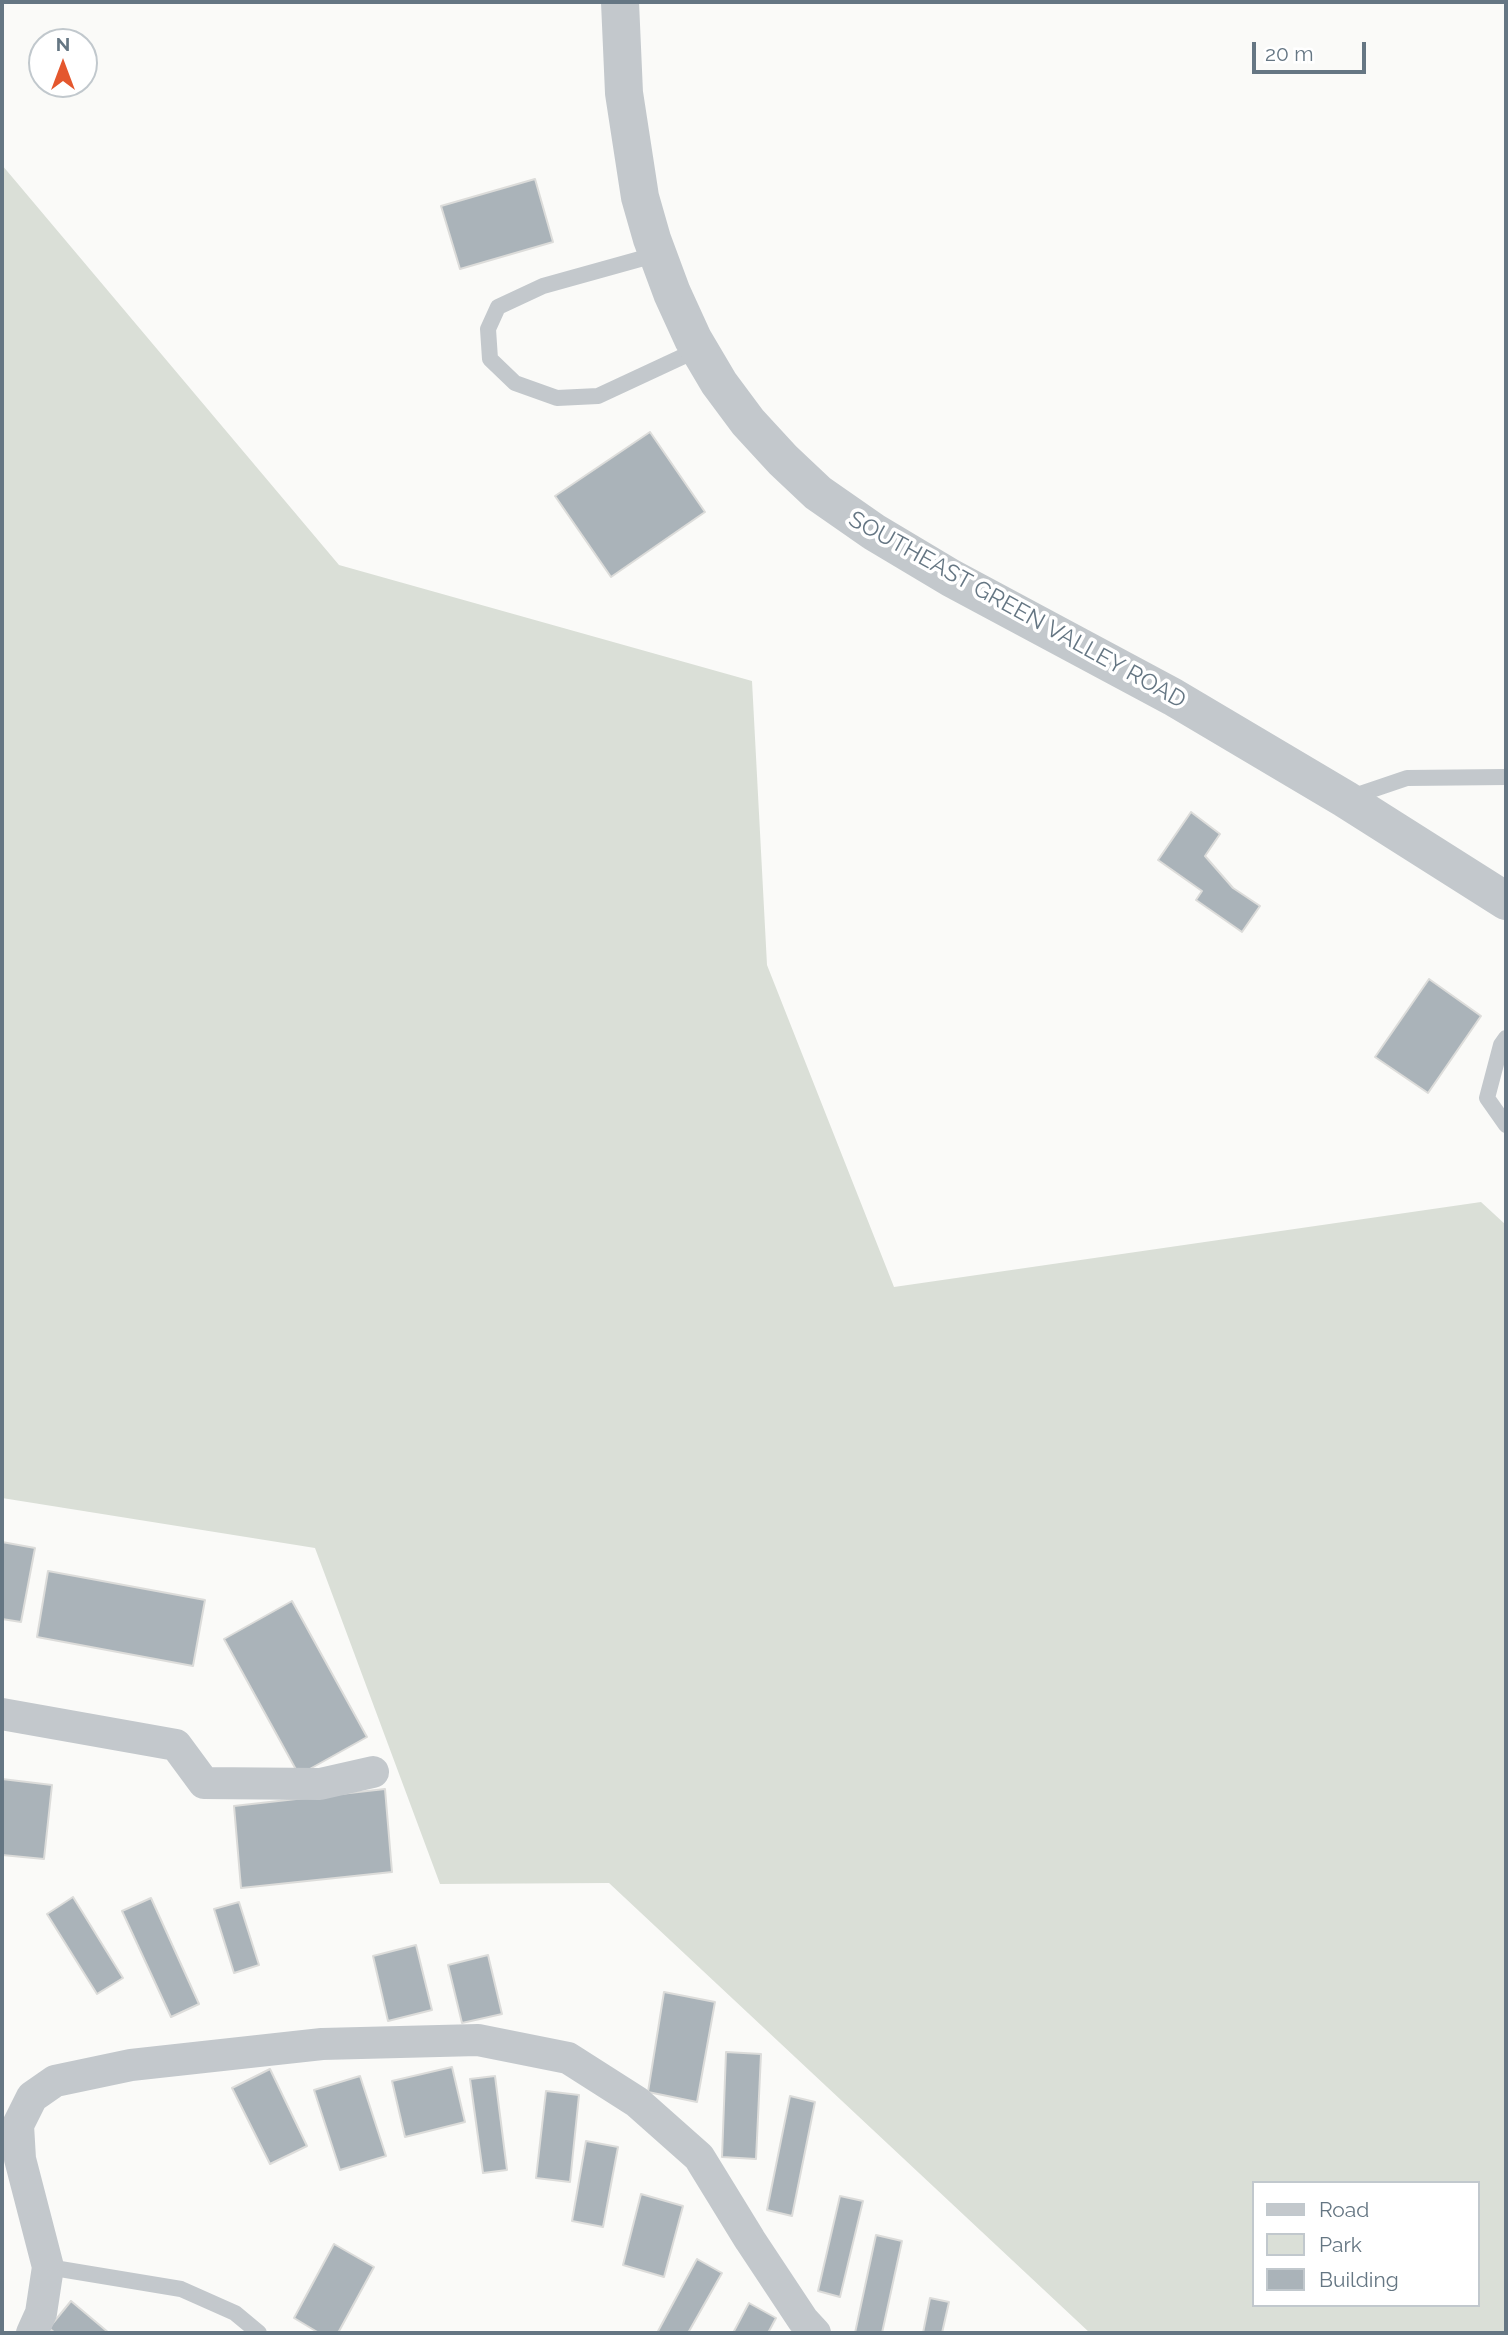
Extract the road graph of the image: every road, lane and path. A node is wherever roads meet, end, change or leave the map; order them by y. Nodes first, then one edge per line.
1 (620, 2) edge
2 (658, 254) junction
3 (699, 349) junction
4 (1506, 777) edge
5 (1345, 799) junction
6 (1506, 901) edge
7 (1506, 1038) edge
8 (1506, 1125) edge
9 (2, 1714) edge
10 (373, 1772) dead end
11 (48, 2267) junction
12 (32, 2333) edge
13 (259, 2333) edge
14 (815, 2333) edge

1 - 2 street, SOUTHEAST GREEN VALLEY ROAD
2 - 3 street, SOUTHEAST GREEN VALLEY ROAD
2 - 3 lane
3 - 5 street, SOUTHEAST GREEN VALLEY ROAD
4 - 5 lane
5 - 6 street, SOUTHEAST GREEN VALLEY ROAD
7 - 8 lane
9 - 10 street
11 - 12 street
11 - 13 lane
11 - 14 street

